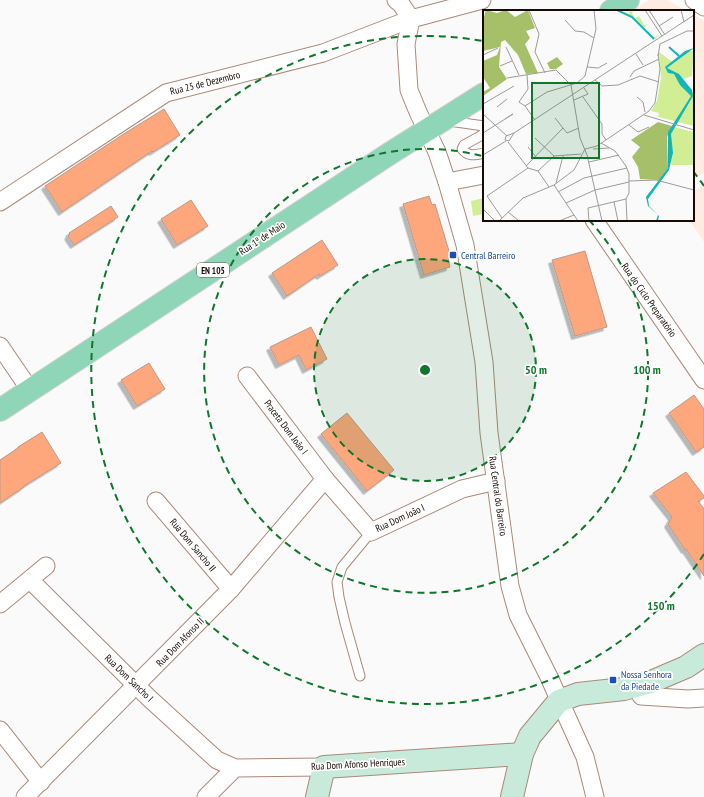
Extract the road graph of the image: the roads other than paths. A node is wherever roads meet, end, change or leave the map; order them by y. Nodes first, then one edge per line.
1 (396, 0) edge
2 (482, 0) edge
3 (627, 0) edge
4 (694, 0) edge
5 (704, 7) edge
6 (612, 10) edge
7 (411, 19) junction
8 (483, 95) edge
9 (435, 125) junction
10 (483, 126) edge
11 (483, 135) edge
12 (483, 153) edge
13 (483, 175) edge
14 (447, 182) junction
15 (0, 202) edge
16 (595, 221) edge
17 (0, 346) edge
18 (247, 376) dead end
19 (704, 380) edge
20 (30, 390) junction
21 (0, 410) edge
22 (325, 478) junction
23 (496, 481) junction
24 (156, 501) dead end
25 (371, 532) junction
26 (46, 566) dead end
27 (30, 580) junction
28 (231, 589) junction
29 (0, 604) edge
30 (704, 655) edge
31 (360, 676) dead end
32 (136, 686) junction
33 (641, 696) dead end
34 (704, 698) edge
35 (559, 701) junction
36 (0, 730) edge
37 (522, 754) junction
38 (324, 767) junction
39 (235, 768) junction
40 (41, 782) junction
41 (25, 797) edge
42 (206, 797) edge
43 (317, 797) edge
44 (512, 797) edge
45 (595, 797) edge

1 - 7 street
2 - 7 street, Rua 25 de Dezembro
3 - 6 main road
4 - 5 street
7 - 9 street, Rua Central do Barreiro
7 - 15 street, Rua 25 de Dezembro
8 - 9 main road, Rua 1º de Maio / EN 105
9 - 10 lane
9 - 14 street, Rua Central do Barreiro
9 - 20 main road, Rua 1º de Maio / EN 105
11 - 12 lane
13 - 14 street
14 - 23 street, Rua Central do Barreiro
16 - 19 street, Rua do Ciclo Preparatório
17 - 20 street
18 - 22 street, Praceta Dom João I
20 - 21 main road, Rua 1º de Maio / EN 105
22 - 25 street, Rua Dom João I
22 - 28 street, Rua Dom Afonso II
23 - 25 street, Rua Dom João I
23 - 35 street, Rua Central do Barreiro
24 - 28 street, Rua Dom Sancho II
25 - 31 lane
26 - 27 street
27 - 29 street
27 - 32 street, Rua Dom Sancho I
28 - 32 street, Rua Dom Afonso II
30 - 35 street
32 - 39 street, Rua Dom Sancho I
32 - 40 street, Rua Dom Afonso II
33 - 34 street
35 - 37 street
35 - 45 street, Rua Central do Barreiro
36 - 40 street
37 - 38 street, Rua Dom Afonso Henriques
37 - 44 street
38 - 39 street, Rua Dom Afonso Henriques
38 - 43 street
39 - 42 street
40 - 41 street, Rua Dom Afonso II

